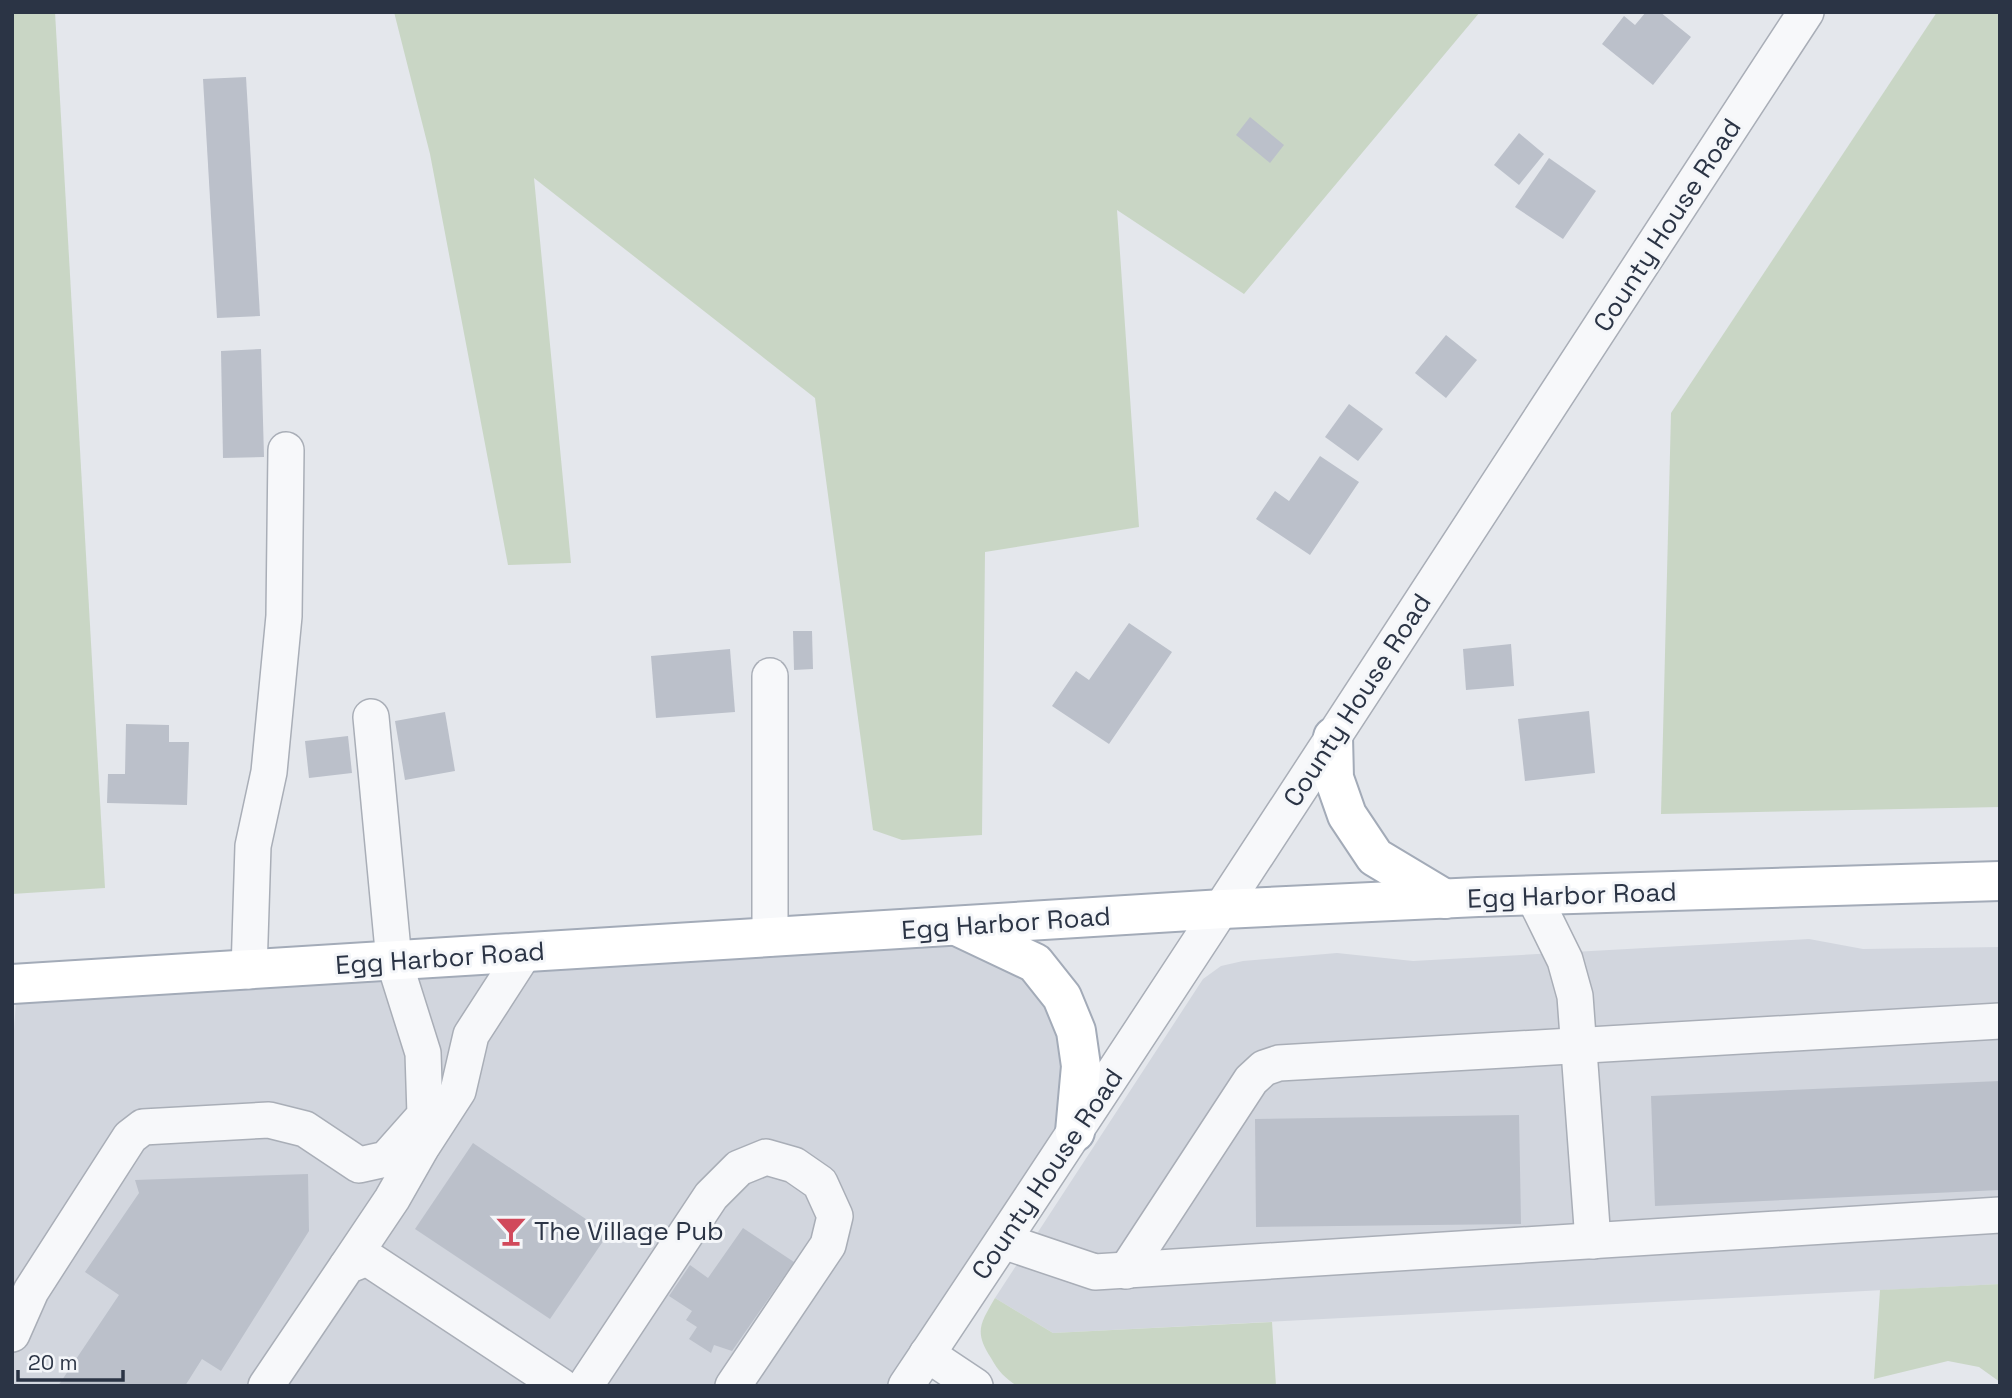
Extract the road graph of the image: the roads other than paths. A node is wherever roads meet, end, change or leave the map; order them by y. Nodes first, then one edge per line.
1 (1806, 12) edge
2 (286, 450) dead end
3 (770, 676) dead end
4 (371, 717) dead end
5 (1333, 737) junction
6 (2000, 881) edge
7 (1534, 897) junction
8 (1445, 899) junction
9 (1223, 909) junction
10 (957, 926) junction
11 (770, 938) junction
12 (524, 953) junction
13 (394, 961) junction
14 (249, 971) junction
15 (12, 984) edge
16 (2000, 1021) edge
17 (1580, 1044) junction
18 (423, 1131) junction
19 (1075, 1132) junction
20 (2000, 1215) edge
21 (1003, 1241) junction
22 (1593, 1241) junction
23 (347, 1266) junction
24 (1126, 1271) junction
25 (12, 1334) edge
26 (927, 1354) junction
27 (266, 1386) edge
28 (561, 1386) edge
29 (585, 1386) edge
30 (733, 1386) edge
31 (906, 1386) edge
32 (975, 1386) edge

1 - 5 street, County House Road
2 - 14 street
3 - 11 street
4 - 13 street
5 - 8 main road
5 - 9 street, County House Road
6 - 7 main road, Egg Harbor Road
7 - 8 main road, Egg Harbor Road
7 - 17 street
8 - 9 main road, Egg Harbor Road
9 - 10 main road, Egg Harbor Road
9 - 19 street, County House Road
10 - 11 main road, Egg Harbor Road
10 - 19 main road
11 - 12 main road, Egg Harbor Road
12 - 13 main road, Egg Harbor Road
12 - 18 street
13 - 14 main road, Egg Harbor Road
13 - 18 street
14 - 15 main road, Egg Harbor Road
16 - 17 street
17 - 22 street
17 - 24 street
18 - 23 street
18 - 25 street
19 - 21 street, County House Road
20 - 22 street
21 - 24 street
21 - 26 street, County House Road
22 - 24 street
23 - 27 street
23 - 28 street
26 - 31 street, County House Road
26 - 32 street
29 - 30 street

